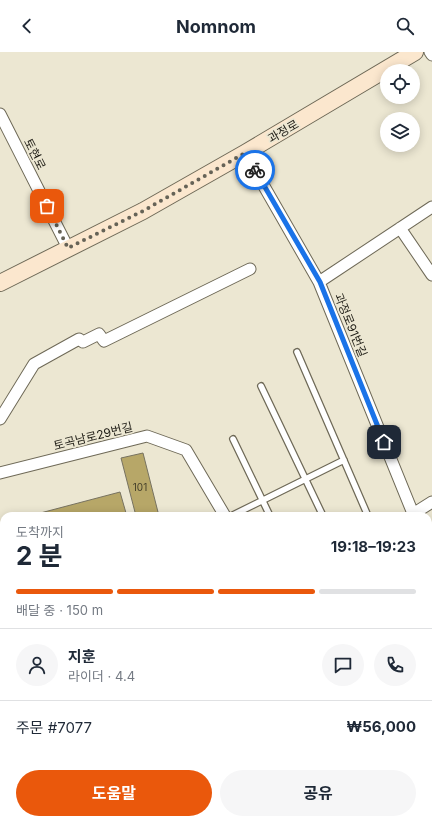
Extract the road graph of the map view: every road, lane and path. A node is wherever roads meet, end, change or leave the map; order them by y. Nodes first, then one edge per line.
1 (415, 52) edge
2 (430, 52) edge
3 (432, 55) edge
4 (1, 120) edge
5 (245, 153) junction
6 (432, 207) edge
7 (400, 228) junction
8 (68, 248) junction
9 (250, 269) dead end
10 (432, 275) edge
11 (320, 282) junction
12 (0, 283) edge
13 (297, 352) dead end
14 (261, 386) dead end
15 (0, 419) edge
16 (233, 439) dead end
17 (344, 460) junction
18 (0, 473) edge
19 (305, 480) junction
20 (262, 501) junction
21 (432, 502) edge
22 (222, 512) edge
23 (240, 512) edge
24 (268, 512) edge
25 (321, 512) edge
26 (366, 512) edge
27 (412, 512) edge
28 (419, 512) edge

1 - 5 main road, 과정로
2 - 3 street
4 - 8 street, 토현로
5 - 8 main road, 과정로
5 - 11 street, 과정로91번길
6 - 7 street
7 - 10 street
7 - 11 street
8 - 12 main road, 과정로
9 - 15 street
11 - 27 street, 과정로91번길
13 - 17 lane
14 - 19 lane
16 - 20 lane
17 - 19 lane
17 - 26 lane
18 - 22 street, 토곡남로29번길
19 - 20 lane
19 - 25 lane
20 - 23 lane
20 - 24 lane
21 - 28 street

